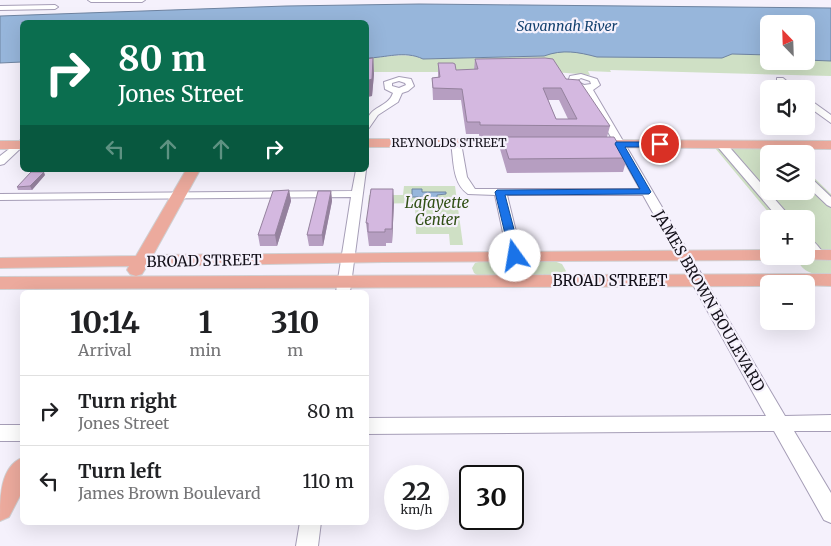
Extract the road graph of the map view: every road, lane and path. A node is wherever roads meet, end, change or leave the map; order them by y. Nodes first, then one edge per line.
1 (8, 0) edge
2 (91, 0) edge
3 (142, 0) edge
4 (55, 4) edge
5 (0, 6) edge
6 (588, 88) dead end
7 (398, 91) dead end
8 (815, 107) edge
9 (371, 112) edge
10 (831, 120) edge
11 (369, 143) edge
12 (456, 143) junction
13 (20, 144) edge
14 (536, 144) edge
15 (583, 144) edge
16 (619, 144) junction
17 (721, 144) junction
18 (771, 144) joint
19 (0, 145) edge
20 (20, 145) edge
21 (831, 145) edge
22 (0, 162) edge
23 (192, 172) edge
24 (361, 172) edge
25 (815, 188) edge
26 (500, 192) junction
27 (646, 192) junction
28 (179, 194) junction
29 (358, 194) junction
30 (0, 197) edge
31 (831, 203) edge
32 (778, 210) edge
33 (760, 255) edge
34 (515, 256) junction
35 (683, 256) junction
36 (348, 258) junction
37 (141, 261) junction
38 (0, 263) edge
39 (696, 280) junction
40 (831, 280) edge
41 (0, 282) edge
42 (126, 287) edge
43 (344, 287) edge
44 (831, 422) edge
45 (780, 423) junction
46 (369, 426) edge
47 (0, 433) edge
48 (20, 433) edge
49 (20, 473) edge
50 (0, 508) edge
51 (831, 513) edge
52 (310, 525) edge
53 (307, 546) edge

1 - 5 street
2 - 3 street
4 - 5 street
6 - 16 street, JAMES BROWN BOULEVARD
7 - 9 street
8 - 10 street
11 - 12 main road, REYNOLDS STREET
12 - 14 main road, REYNOLDS STREET
12 - 26 street
13 - 19 main road
15 - 16 main road
16 - 17 main road
16 - 27 street, JAMES BROWN BOULEVARD
17 - 18 main road
17 - 32 street
18 - 21 main road
20 - 22 street
23 - 28 main road
24 - 29 street
25 - 31 street
26 - 27 street
26 - 34 street
27 - 35 street, JAMES BROWN BOULEVARD
28 - 29 street
28 - 30 street
28 - 37 main road
29 - 36 street
33 - 35 main road, BROAD STREET
34 - 35 main road, BROAD STREET
34 - 36 main road, BROAD STREET
35 - 39 street, JAMES BROWN BOULEVARD
36 - 37 main road, BROAD STREET
36 - 43 street
37 - 38 main road, BROAD STREET
37 - 42 main road
39 - 40 main road, BROAD STREET
39 - 43 main road, BROAD STREET
39 - 45 street, JAMES BROWN BOULEVARD
41 - 42 main road, BROAD STREET
42 - 43 main road, BROAD STREET
44 - 45 street
45 - 46 street
45 - 51 street, JAMES BROWN BOULEVARD
47 - 48 street
49 - 50 main road
52 - 53 street

